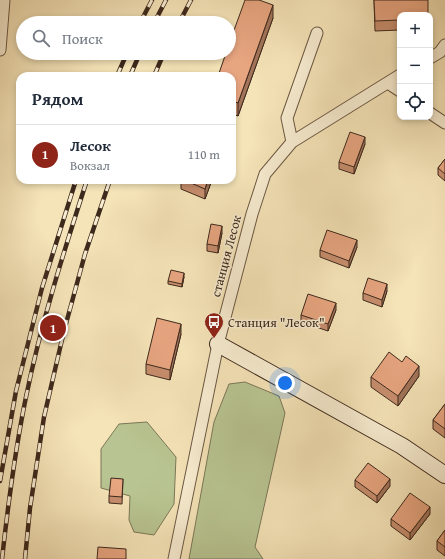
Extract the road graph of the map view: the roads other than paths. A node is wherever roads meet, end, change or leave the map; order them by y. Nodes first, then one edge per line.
1 (4, 0) edge
2 (317, 34) dead end
3 (445, 45) edge
4 (0, 50) edge
5 (433, 56) edge
6 (397, 77) edge
7 (388, 82) junction
8 (397, 89) edge
9 (433, 115) edge
10 (445, 123) edge
11 (292, 142) junction
12 (218, 344) junction
13 (445, 475) edge
14 (174, 559) edge

1 - 4 street
2 - 11 street
3 - 5 street
6 - 7 street, станция Лесок
7 - 8 street
7 - 11 street, станция Лесок
9 - 10 street
11 - 12 street, станция Лесок
12 - 13 street
12 - 14 street, станция Лесок

